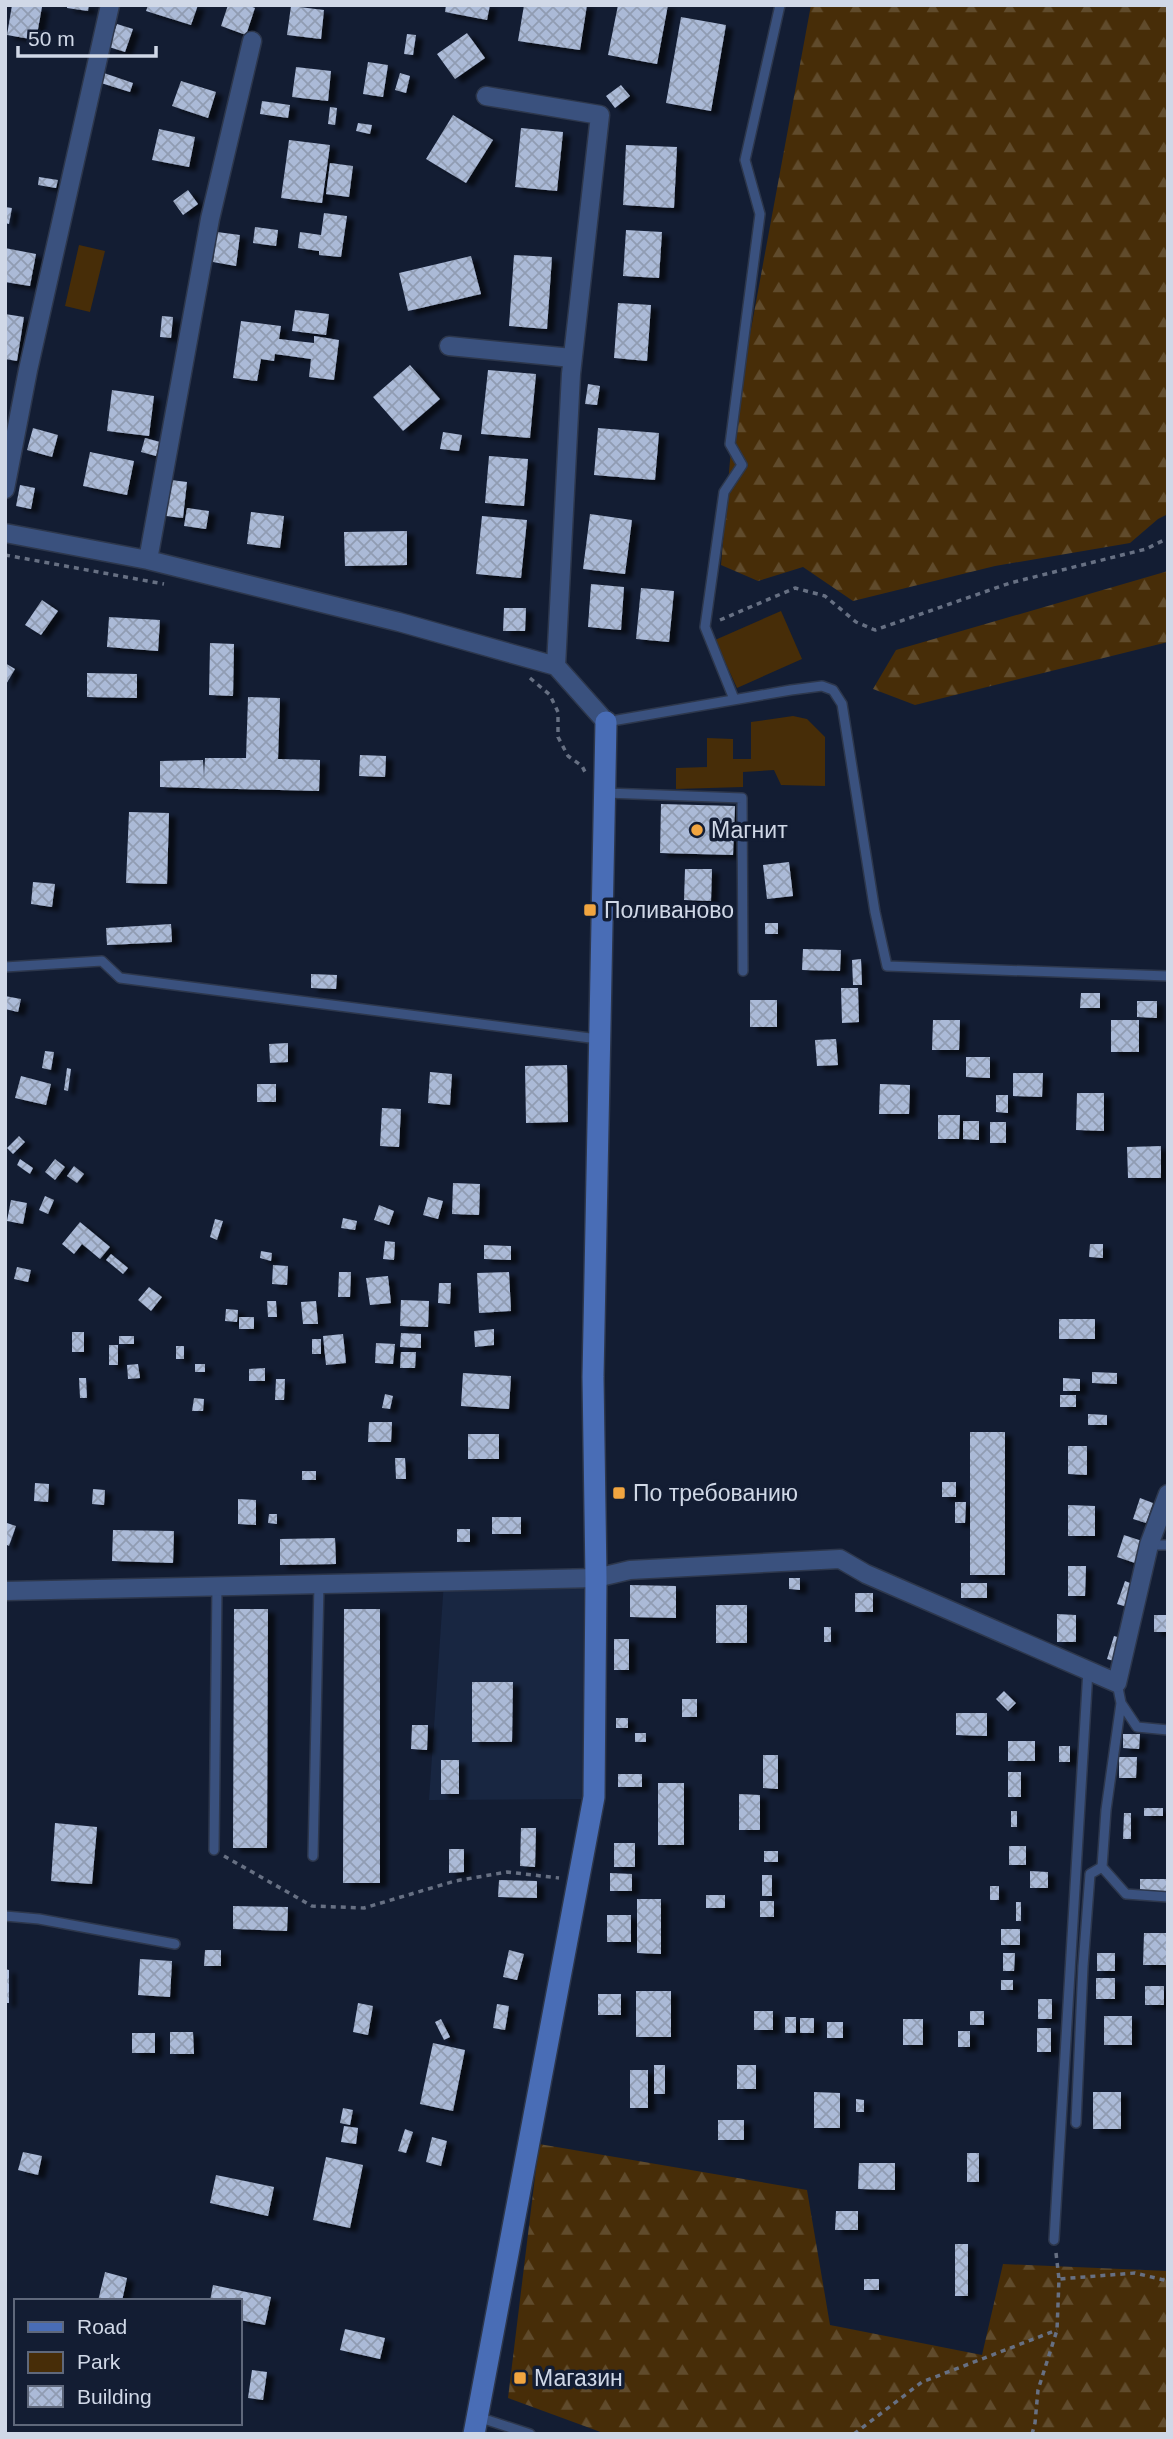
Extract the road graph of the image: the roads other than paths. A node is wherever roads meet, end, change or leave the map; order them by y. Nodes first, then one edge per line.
1 (110, 5) edge
2 (780, 5) edge
3 (252, 41) dead end
4 (486, 96) dead end
5 (449, 346) dead end
6 (572, 358) junction
7 (5, 489) edge
8 (5, 533) edge
9 (148, 559) junction
10 (556, 666) junction
11 (734, 699) junction
12 (606, 722) junction
13 (606, 793) junction
14 (5, 967) edge
15 (743, 971) dead end
16 (1168, 976) edge
17 (599, 1039) junction
18 (1168, 1494) edge
19 (1149, 1545) junction
20 (1168, 1545) edge
21 (596, 1577) junction
22 (319, 1584) junction
23 (218, 1586) junction
24 (5, 1591) edge
25 (1088, 1670) junction
26 (1116, 1683) junction
27 (1121, 1703) junction
28 (1168, 1730) edge
29 (214, 1850) road end
30 (313, 1856) dead end
31 (1102, 1867) junction
32 (1168, 1897) edge
33 (5, 1916) edge
34 (175, 1944) dead end
35 (1076, 2123) dead end
36 (1054, 2240) road end
37 (476, 2426) edge
38 (530, 2434) edge

1 - 7 street
2 - 11 lane
3 - 9 street
4 - 6 street
5 - 6 street
6 - 10 street
8 - 9 street
9 - 10 street
10 - 12 street
11 - 12 lane
11 - 16 lane
12 - 13 street
13 - 15 lane
13 - 17 street
14 - 17 lane
17 - 21 street
18 - 19 street
19 - 20 lane
19 - 26 street
21 - 22 street
21 - 25 street
21 - 37 street
22 - 23 street
22 - 30 lane
23 - 24 street
23 - 29 lane
25 - 26 street
25 - 36 lane
26 - 27 lane
27 - 28 lane
27 - 31 lane
31 - 32 lane
31 - 35 lane
33 - 34 lane
37 - 38 lane

